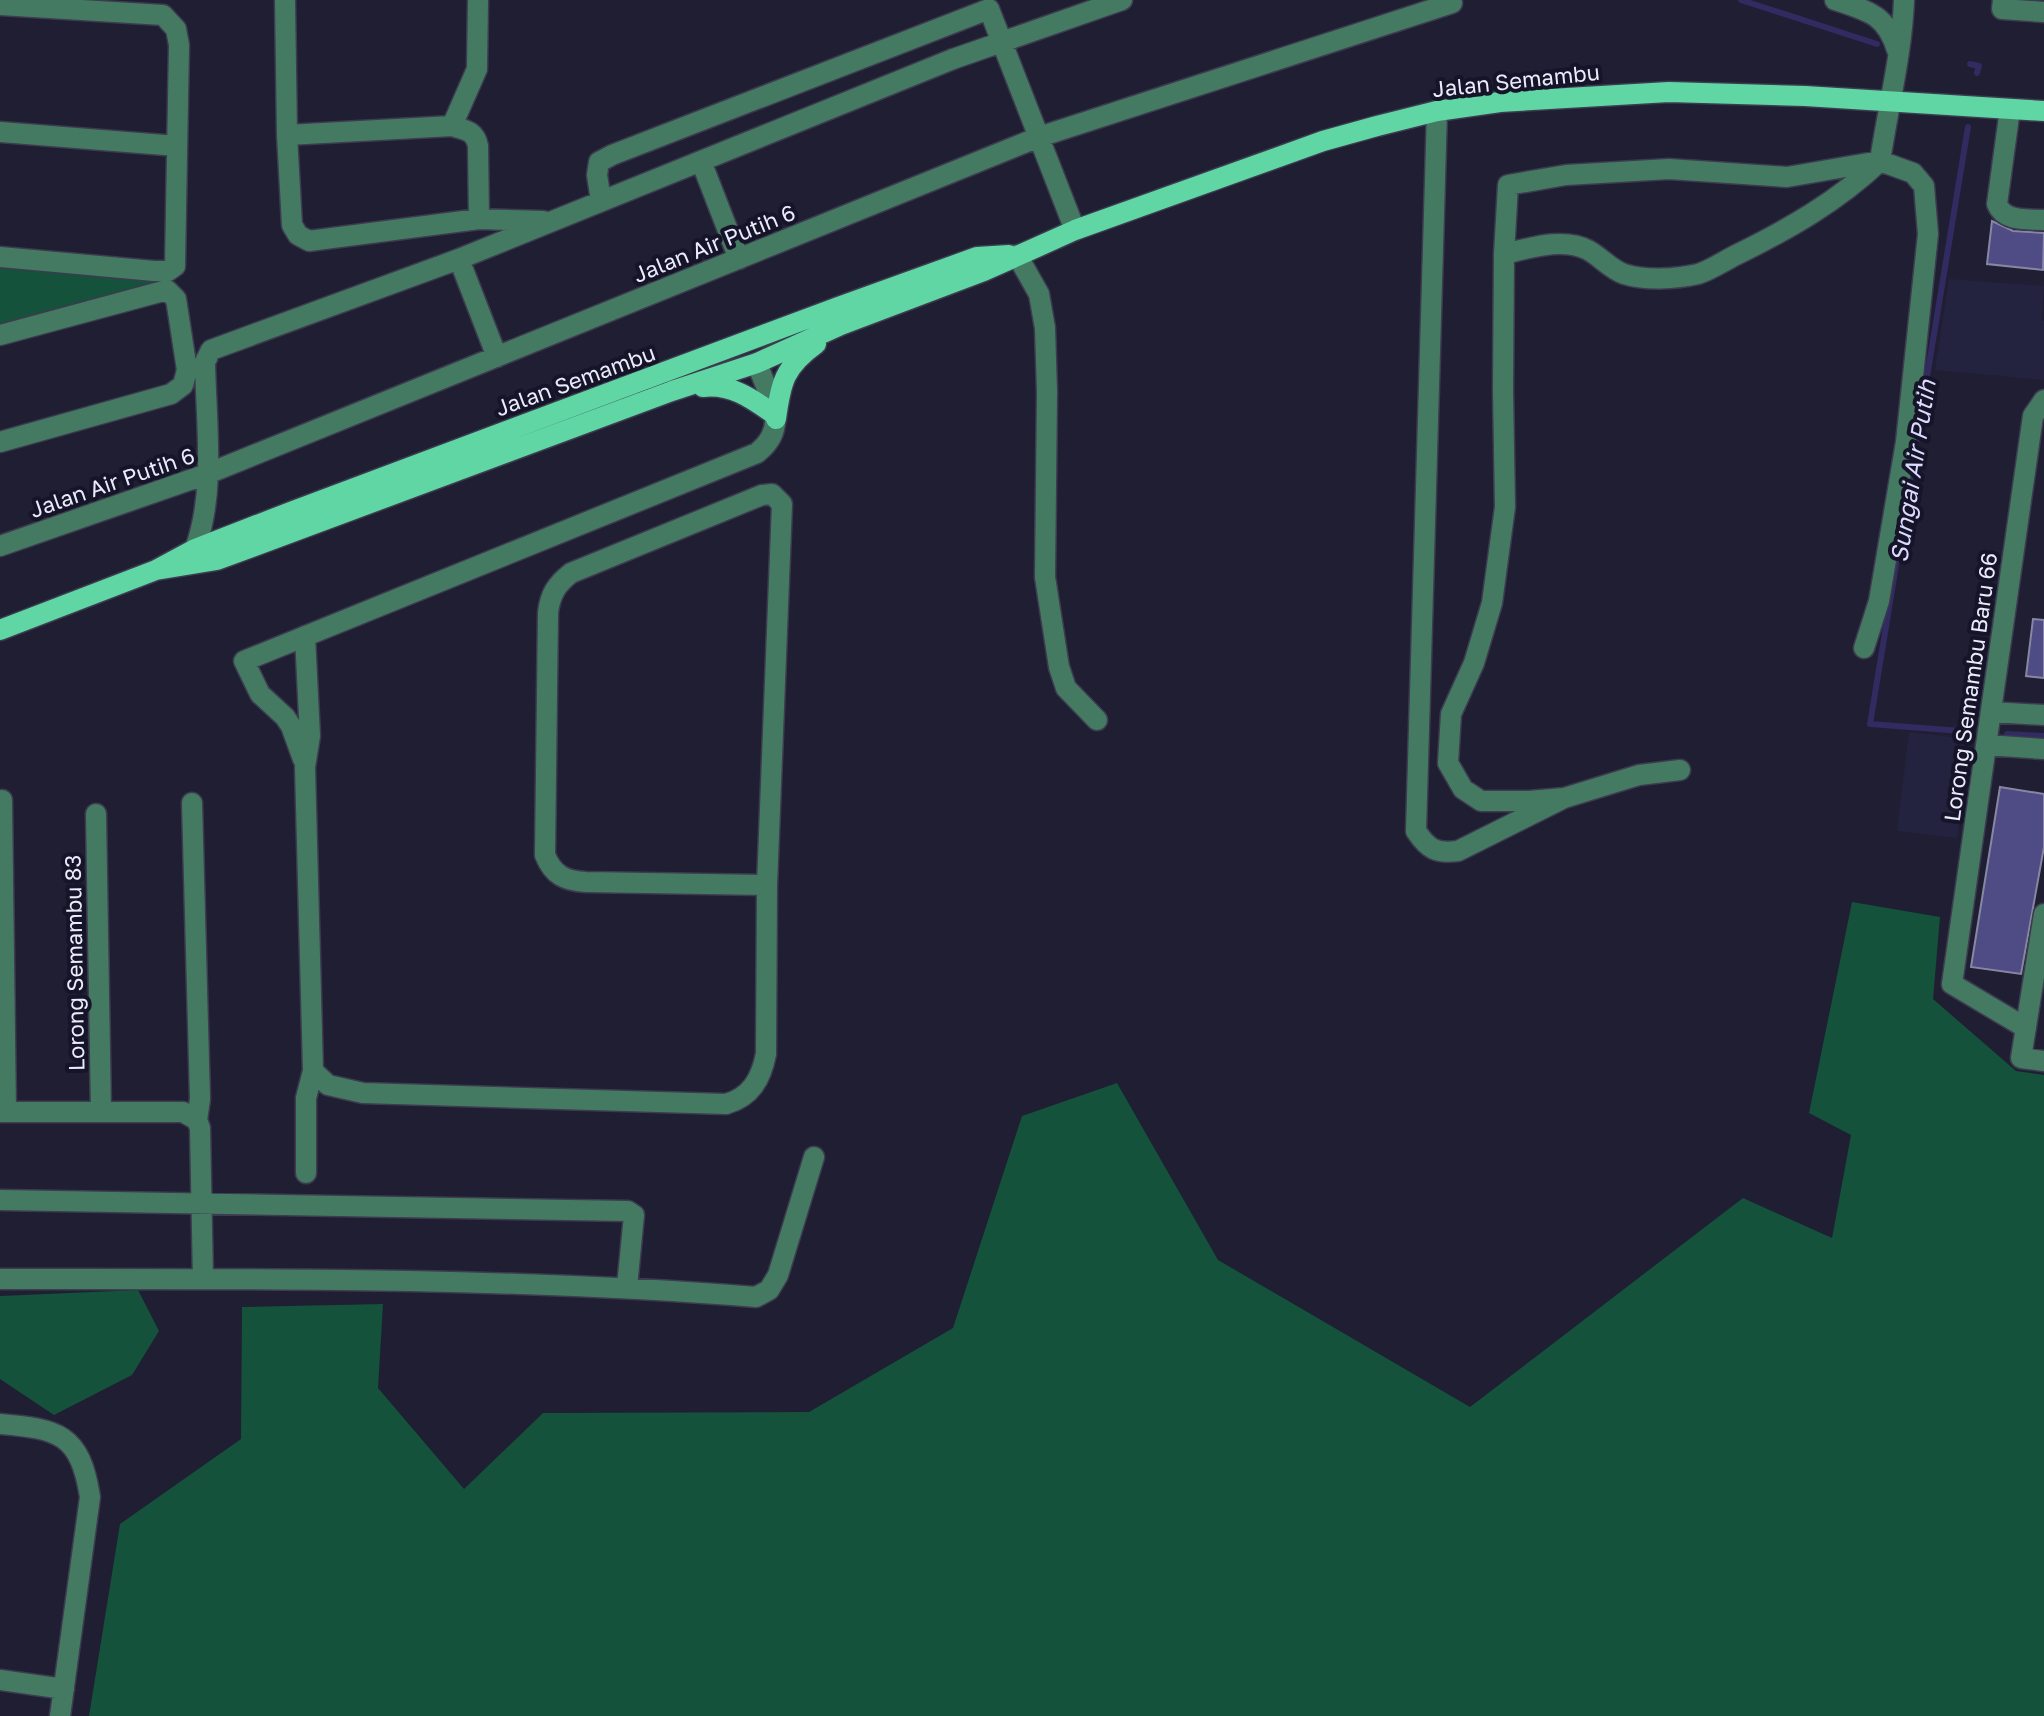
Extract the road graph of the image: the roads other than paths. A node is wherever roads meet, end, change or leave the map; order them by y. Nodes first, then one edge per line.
1 (285, 0) edge
2 (478, 0) edge
3 (1122, 0) edge
4 (1835, 0) edge
5 (1895, 0) edge
6 (1904, 0) edge
7 (1451, 2) edge
8 (2002, 4) edge
9 (0, 5) edge
10 (1868, 11) junction
11 (2044, 12) edge
12 (1002, 42) junction
13 (1897, 50) junction
14 (1889, 101) junction
15 (2010, 109) junction
16 (1437, 111) junction
17 (2044, 111) edge
18 (452, 126) junction
19 (0, 132) edge
20 (287, 135) junction
21 (1039, 137) junction
22 (177, 146) junction
23 (701, 161) junction
24 (1880, 161) junction
25 (601, 201) junction
26 (479, 219) junction
27 (2044, 220) edge
28 (554, 221) junction
29 (1075, 230) junction
30 (1504, 254) junction
31 (1017, 255) junction
32 (0, 257) edge
33 (459, 259) junction
34 (739, 259) junction
35 (841, 325) junction
36 (772, 332) junction
37 (0, 335) edge
38 (730, 348) junction
39 (497, 357) junction
40 (757, 363) junction
41 (672, 391) junction
42 (2044, 400) edge
43 (775, 417) junction
44 (0, 442) edge
45 (207, 474) junction
46 (0, 546) edge
47 (195, 549) junction
48 (156, 570) junction
49 (0, 630) edge
50 (305, 636) junction
51 (1864, 648) dead end
52 (1991, 712) junction
53 (2044, 715) edge
54 (1097, 720) dead end
55 (1986, 745) junction
56 (2044, 749) edge
57 (305, 767) junction
58 (1680, 770) dead end
59 (1564, 798) junction
60 (2, 800) dead end
61 (192, 803) dead end
62 (96, 814) dead end
63 (767, 885) junction
64 (2044, 914) edge
65 (2026, 1028) junction
66 (2044, 1061) edge
67 (313, 1071) junction
68 (3, 1112) edge
69 (101, 1112) junction
70 (197, 1120) junction
71 (814, 1157) dead end
72 (306, 1173) dead end
73 (0, 1200) edge
74 (201, 1202) junction
75 (0, 1279) edge
76 (203, 1279) junction
77 (627, 1287) junction
78 (0, 1424) edge
79 (0, 1680) edge
80 (64, 1689) junction
81 (60, 1716) edge

1 - 20 street
2 - 18 street
3 - 12 street
4 - 10 street
5 - 10 street
6 - 13 street
7 - 21 street, Jalan Air Putih 6
8 - 11 street
9 - 22 street
10 - 13 street
12 - 21 street
12 - 23 street
12 - 25 street
13 - 14 street
14 - 15 main road, Jalan Semambu
14 - 16 main road, Jalan Semambu
14 - 24 street
15 - 17 main road, Jalan Semambu
15 - 27 street
16 - 29 main road, Jalan Semambu
16 - 59 street
18 - 20 street
18 - 26 street
19 - 22 street
20 - 26 street
21 - 29 street
21 - 34 street, Jalan Air Putih 6
22 - 32 street
23 - 25 street
23 - 34 street
24 - 30 street
24 - 30 street
24 - 51 street
25 - 28 street
26 - 28 street
28 - 33 street
29 - 31 main road, Jalan Semambu
30 - 59 street
31 - 35 main road, Jalan Semambu
31 - 36 main road, Jalan Semambu
31 - 54 street
33 - 39 street
33 - 45 street
34 - 39 street, Jalan Air Putih 6
35 - 40 main road, Jalan Semambu
35 - 43 main road
36 - 38 main road, Jalan Semambu
36 - 40 main road
37 - 44 street
38 - 40 main road
38 - 47 main road, Jalan Semambu
39 - 45 street, Jalan Air Putih 6
40 - 41 main road, Jalan Semambu
40 - 43 street
41 - 43 main road
41 - 48 main road, Jalan Semambu
42 - 52 street, Lorong Semambu Baru 66
43 - 50 street
45 - 46 street, Jalan Air Putih 6
45 - 47 street
47 - 48 main road, Jalan Semambu
48 - 49 main road, Jalan Semambu
50 - 57 street
50 - 57 street
52 - 53 street
52 - 55 street, Lorong Semambu Baru 66
55 - 56 street
55 - 65 street, Lorong Semambu Baru 66
57 - 67 street
58 - 59 street
60 - 68 street
61 - 70 street
62 - 69 street, Lorong Semambu 83
63 - 63 street
63 - 67 street
64 - 65 street
65 - 66 street
67 - 72 street
68 - 69 street
69 - 70 street
70 - 74 street
71 - 77 street
73 - 74 street
74 - 76 street
74 - 77 street
75 - 76 street
76 - 77 street
78 - 80 street
79 - 80 street
80 - 81 street

